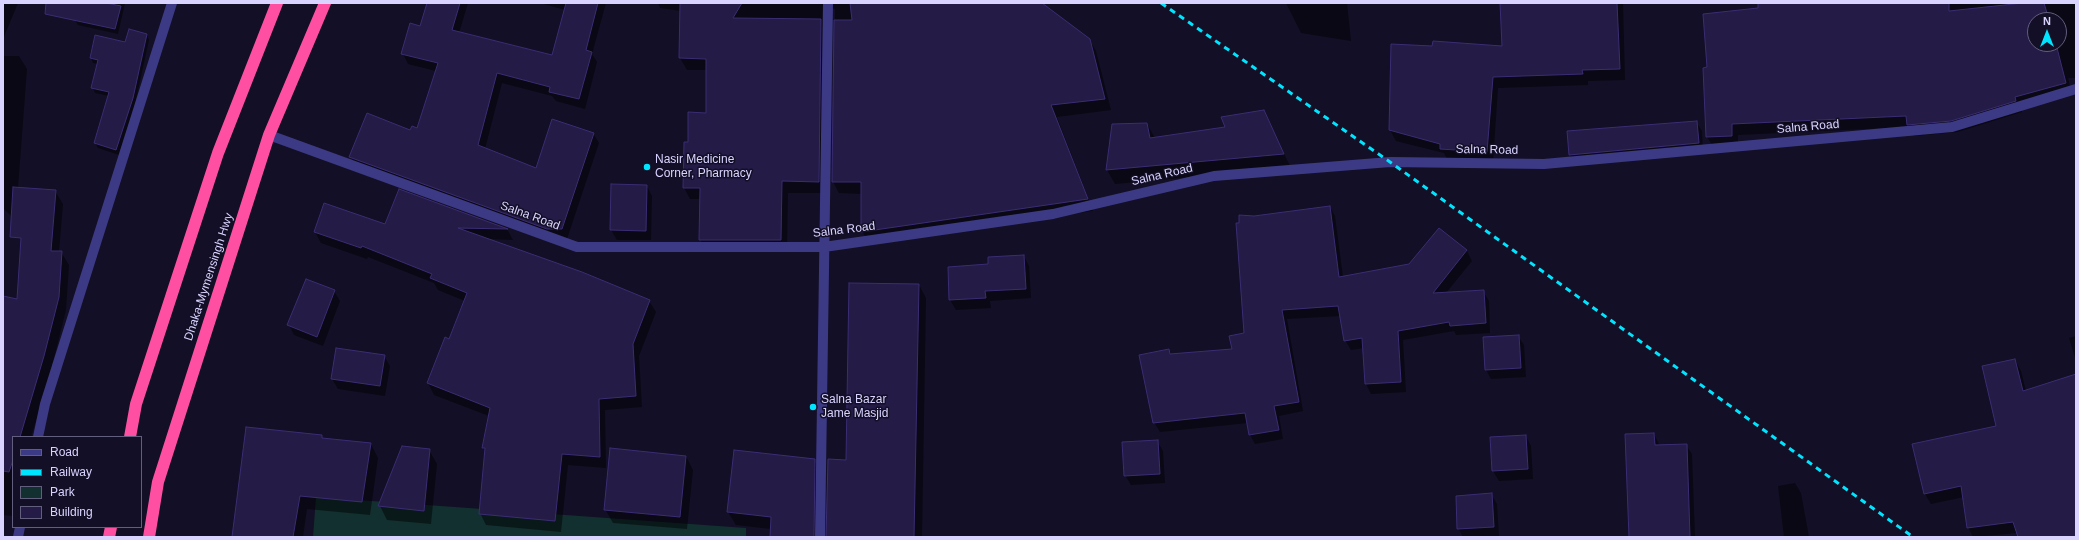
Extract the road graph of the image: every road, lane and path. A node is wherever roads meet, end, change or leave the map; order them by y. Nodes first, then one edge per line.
1 (172, 3) edge
2 (277, 3) edge
3 (325, 3) edge
4 (828, 3) edge
5 (2076, 89) edge
6 (269, 135) junction
7 (824, 247) junction
8 (38, 436) edge
9 (130, 436) edge
10 (149, 537) edge
11 (820, 537) edge

1 - 8 street
2 - 9 highway
3 - 6 highway, Dhaka-Mymensingh Hwy
4 - 7 street
5 - 7 street, Salna Road
6 - 7 street, Salna Road
6 - 10 highway, Dhaka-Mymensingh Hwy
7 - 11 street

